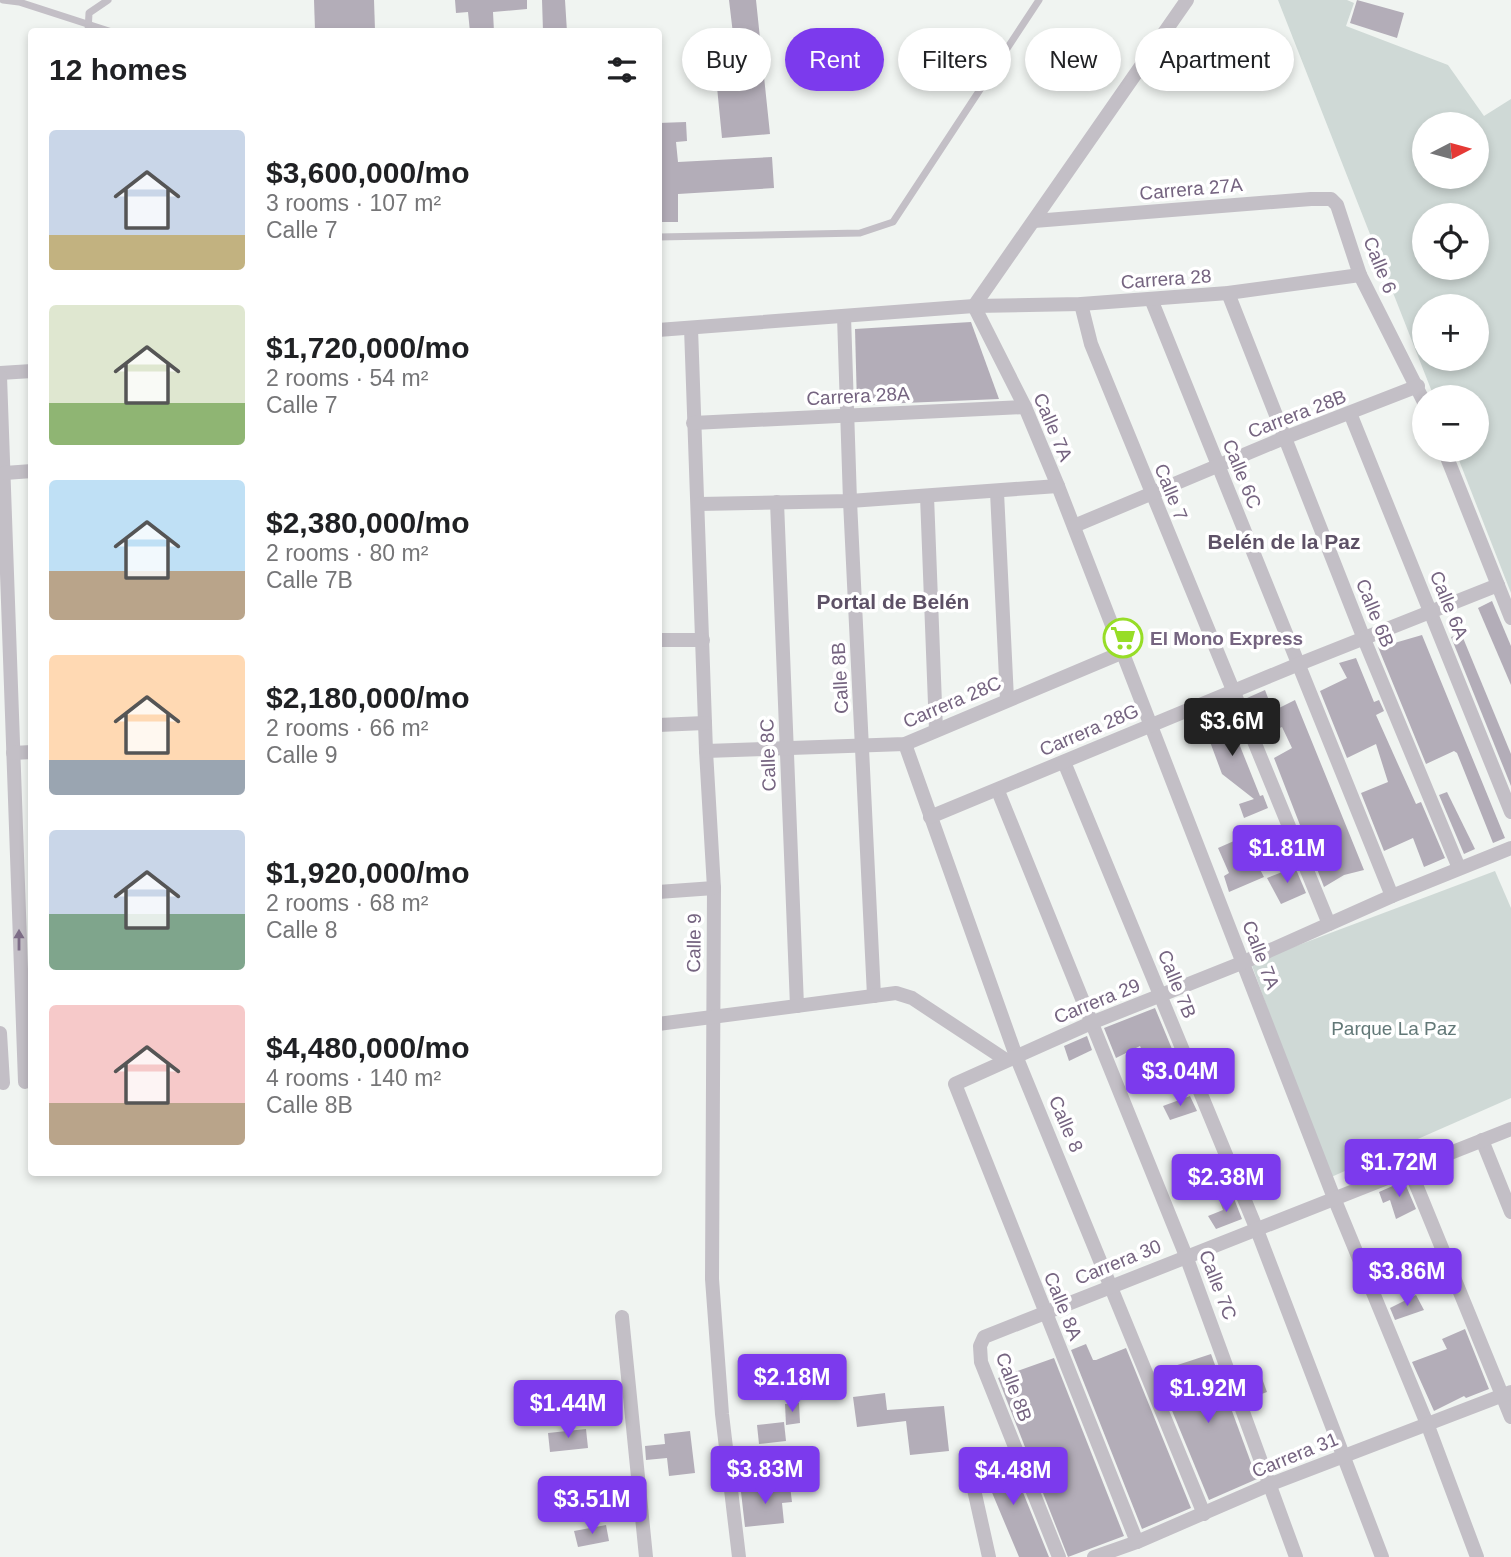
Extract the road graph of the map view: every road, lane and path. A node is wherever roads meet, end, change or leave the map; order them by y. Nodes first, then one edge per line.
1 (4, 0) edge
2 (108, 0) edge
3 (1039, 0) edge
4 (1187, 0) edge
5 (88, 27) edge
6 (1342, 216) joint
7 (1034, 221) junction
8 (662, 237) edge
9 (1360, 275) junction
10 (1228, 293) junction
11 (1151, 299) junction
12 (1081, 304) junction
13 (974, 306) junction
14 (844, 316) junction
15 (691, 328) junction
16 (662, 330) edge
17 (28, 372) edge
18 (0, 375) edge
19 (1418, 385) edge
20 (1412, 389) edge
21 (1025, 407) junction
22 (1350, 414) junction
23 (848, 415) junction
24 (693, 423) junction
25 (1284, 438) junction
26 (1449, 462) edge
27 (1218, 466) junction
28 (28, 471) edge
29 (5, 473) junction
30 (1058, 486) junction
31 (997, 492) junction
32 (1151, 493) junction
33 (927, 496) junction
34 (850, 500) junction
35 (777, 502) junction
36 (699, 504) junction
37 (1074, 526) junction
38 (1498, 585) junction
39 (1431, 612) junction
40 (1511, 618) edge
41 (1364, 639) junction
42 (662, 640) edge
43 (703, 640) junction
44 (1121, 653) junction
45 (4, 661) edge
46 (1299, 664) junction
47 (1232, 692) junction
48 (1007, 699) junction
49 (705, 723) junction
50 (662, 725) edge
51 (1151, 725) junction
52 (936, 730) junction
53 (863, 744) junction
54 (905, 744) junction
55 (787, 748) junction
56 (706, 751) junction
57 (28, 752) edge
58 (13, 753) junction
59 (1064, 762) junction
60 (998, 791) junction
61 (1511, 812) edge
62 (930, 817) junction
63 (25, 845) edge
64 (1511, 848) edge
65 (1460, 868) junction
66 (714, 888) junction
67 (662, 892) edge
68 (1392, 896) junction
69 (1329, 924) junction
70 (1244, 962) junction
71 (874, 996) junction
72 (1161, 996) junction
73 (797, 1006) junction
74 (712, 1019) junction
75 (1091, 1023) junction
76 (662, 1024) edge
77 (0, 1033) edge
78 (1011, 1058) junction
79 (28, 1081) edge
80 (1, 1084) edge
81 (955, 1084) joint
82 (1511, 1129) edge
83 (1482, 1140) junction
84 (1410, 1170) junction
85 (1335, 1199) junction
86 (1511, 1212) edge
87 (1256, 1230) junction
88 (1186, 1256) junction
89 (1112, 1286) junction
90 (1045, 1314) junction
91 (622, 1317) dead end
92 (980, 1346) joint
93 (1507, 1394) edge
94 (1511, 1417) edge
95 (1428, 1426) junction
96 (1343, 1456) junction
97 (1271, 1484) junction
98 (973, 1485) dead end
99 (1204, 1514) junction
100 (1137, 1542) junction
101 (646, 1557) edge
102 (739, 1557) edge
103 (989, 1557) edge
104 (1059, 1557) edge
105 (1094, 1557) edge
106 (1296, 1557) edge
107 (1382, 1557) edge
108 (1477, 1557) edge

1 - 5 lane
2 - 5 lane
3 - 8 lane
4 - 7 street
6 - 7 street, Carrera 27A
6 - 9 street, Calle 6
7 - 13 street
9 - 10 street, Carrera 28
9 - 19 street, Calle 6
10 - 11 street, Carrera 28
10 - 25 street, Calle 6B
11 - 12 street, Carrera 28
11 - 27 street, Calle 6C
12 - 13 street, Carrera 28
12 - 32 street, Calle 7
13 - 14 street, Carrera 28
13 - 21 street, Calle 7A
14 - 15 street, Carrera 28
14 - 23 street, Calle 8B
15 - 16 street, Carrera 28
15 - 24 street, Calle 9
17 - 18 street
18 - 29 street
20 - 22 street, Carrera 28B
21 - 23 street, Carrera 28A
21 - 30 street, Calle 7A
22 - 25 street, Carrera 28B
22 - 39 street, Calle 6A
23 - 24 street, Carrera 28A
23 - 34 street, Calle 8B
24 - 36 street, Calle 9
25 - 27 street, Carrera 28B
25 - 41 street, Calle 6B
26 - 38 street
27 - 32 street, Carrera 28B
27 - 46 street, Calle 6C
28 - 29 street
29 - 45 street
30 - 31 street
30 - 37 street, Calle 7A
31 - 33 street
31 - 48 street
32 - 37 street, Carrera 28B
32 - 47 street, Calle 7
33 - 34 street
33 - 52 street
34 - 35 street
34 - 53 street, Calle 8B
35 - 36 street
35 - 55 street, Calle 8C
36 - 43 street, Calle 9
37 - 44 street, Calle 7A
38 - 39 street, Carrera 28G
38 - 40 street
39 - 41 street, Carrera 28G
39 - 61 street, Calle 6A
41 - 46 street, Carrera 28G
41 - 65 street, Calle 6B
42 - 43 street
43 - 49 street, Calle 9
44 - 48 street, Carrera 28C
44 - 51 street, Calle 7A
45 - 58 street
46 - 47 street, Carrera 28G
46 - 68 street, Calle 6C
47 - 51 street, Carrera 28G
47 - 69 street, Calle 7
48 - 52 street, Carrera 28C
49 - 50 street
49 - 56 street, Calle 9
51 - 59 street, Carrera 28G
51 - 70 street, Calle 7A
52 - 54 street, Carrera 28C
53 - 54 street, Carrera 28C
53 - 55 street, Carrera 28C
53 - 71 street, Calle 8B
54 - 62 street, Calle 8
55 - 56 street, Carrera 28C
55 - 73 street, Calle 8C
56 - 66 street, Calle 9
57 - 58 street
58 - 63 street
59 - 60 street, Carrera 28G
59 - 72 street, Calle 7B
60 - 62 street, Carrera 28G
60 - 75 street, Calle 7C
62 - 78 street, Calle 8
79 -> 63 street
64 - 65 street, Carrera 29
65 - 68 street, Carrera 29
66 - 67 street
66 - 74 street, Calle 9
68 - 69 street, Carrera 29
69 - 70 street, Carrera 29
70 - 72 street, Carrera 29
70 - 85 street, Calle 7A
71 - 73 street
71 - 78 street
72 - 75 street, Carrera 29
72 - 87 street, Calle 7B
73 - 74 street
74 - 76 street
74 - 102 street, Calle 9
75 - 78 street, Carrera 29
75 - 88 street, Calle 7C
77 - 80 street
78 - 81 street, Carrera 29
78 - 89 street, Calle 8
79 - 80 street
81 - 90 street, Calle 8A
82 - 83 street, Carrera 30
83 - 84 street, Carrera 30
83 - 86 street
84 - 85 street, Carrera 30
84 - 93 street
85 - 87 street, Carrera 30
85 - 95 street, Calle 7A
87 - 88 street, Carrera 30
87 - 96 street, Calle 7B
88 - 89 street, Carrera 30
88 - 97 street, Calle 7C
89 - 90 street, Carrera 30
89 - 99 street, Calle 8
90 - 92 street, Carrera 30
90 - 100 street, Calle 8A
91 - 101 street
92 - 104 street, Calle 8B
93 - 94 street
93 - 95 street, Carrera 31
95 - 96 street, Carrera 31
95 - 108 street, Calle 7A
96 - 97 street, Carrera 31
96 - 107 street, Calle 7B
97 - 99 street, Carrera 31
97 - 106 street, Calle 7C
98 - 103 street
99 - 100 street, Carrera 31
100 - 105 street, Carrera 31

